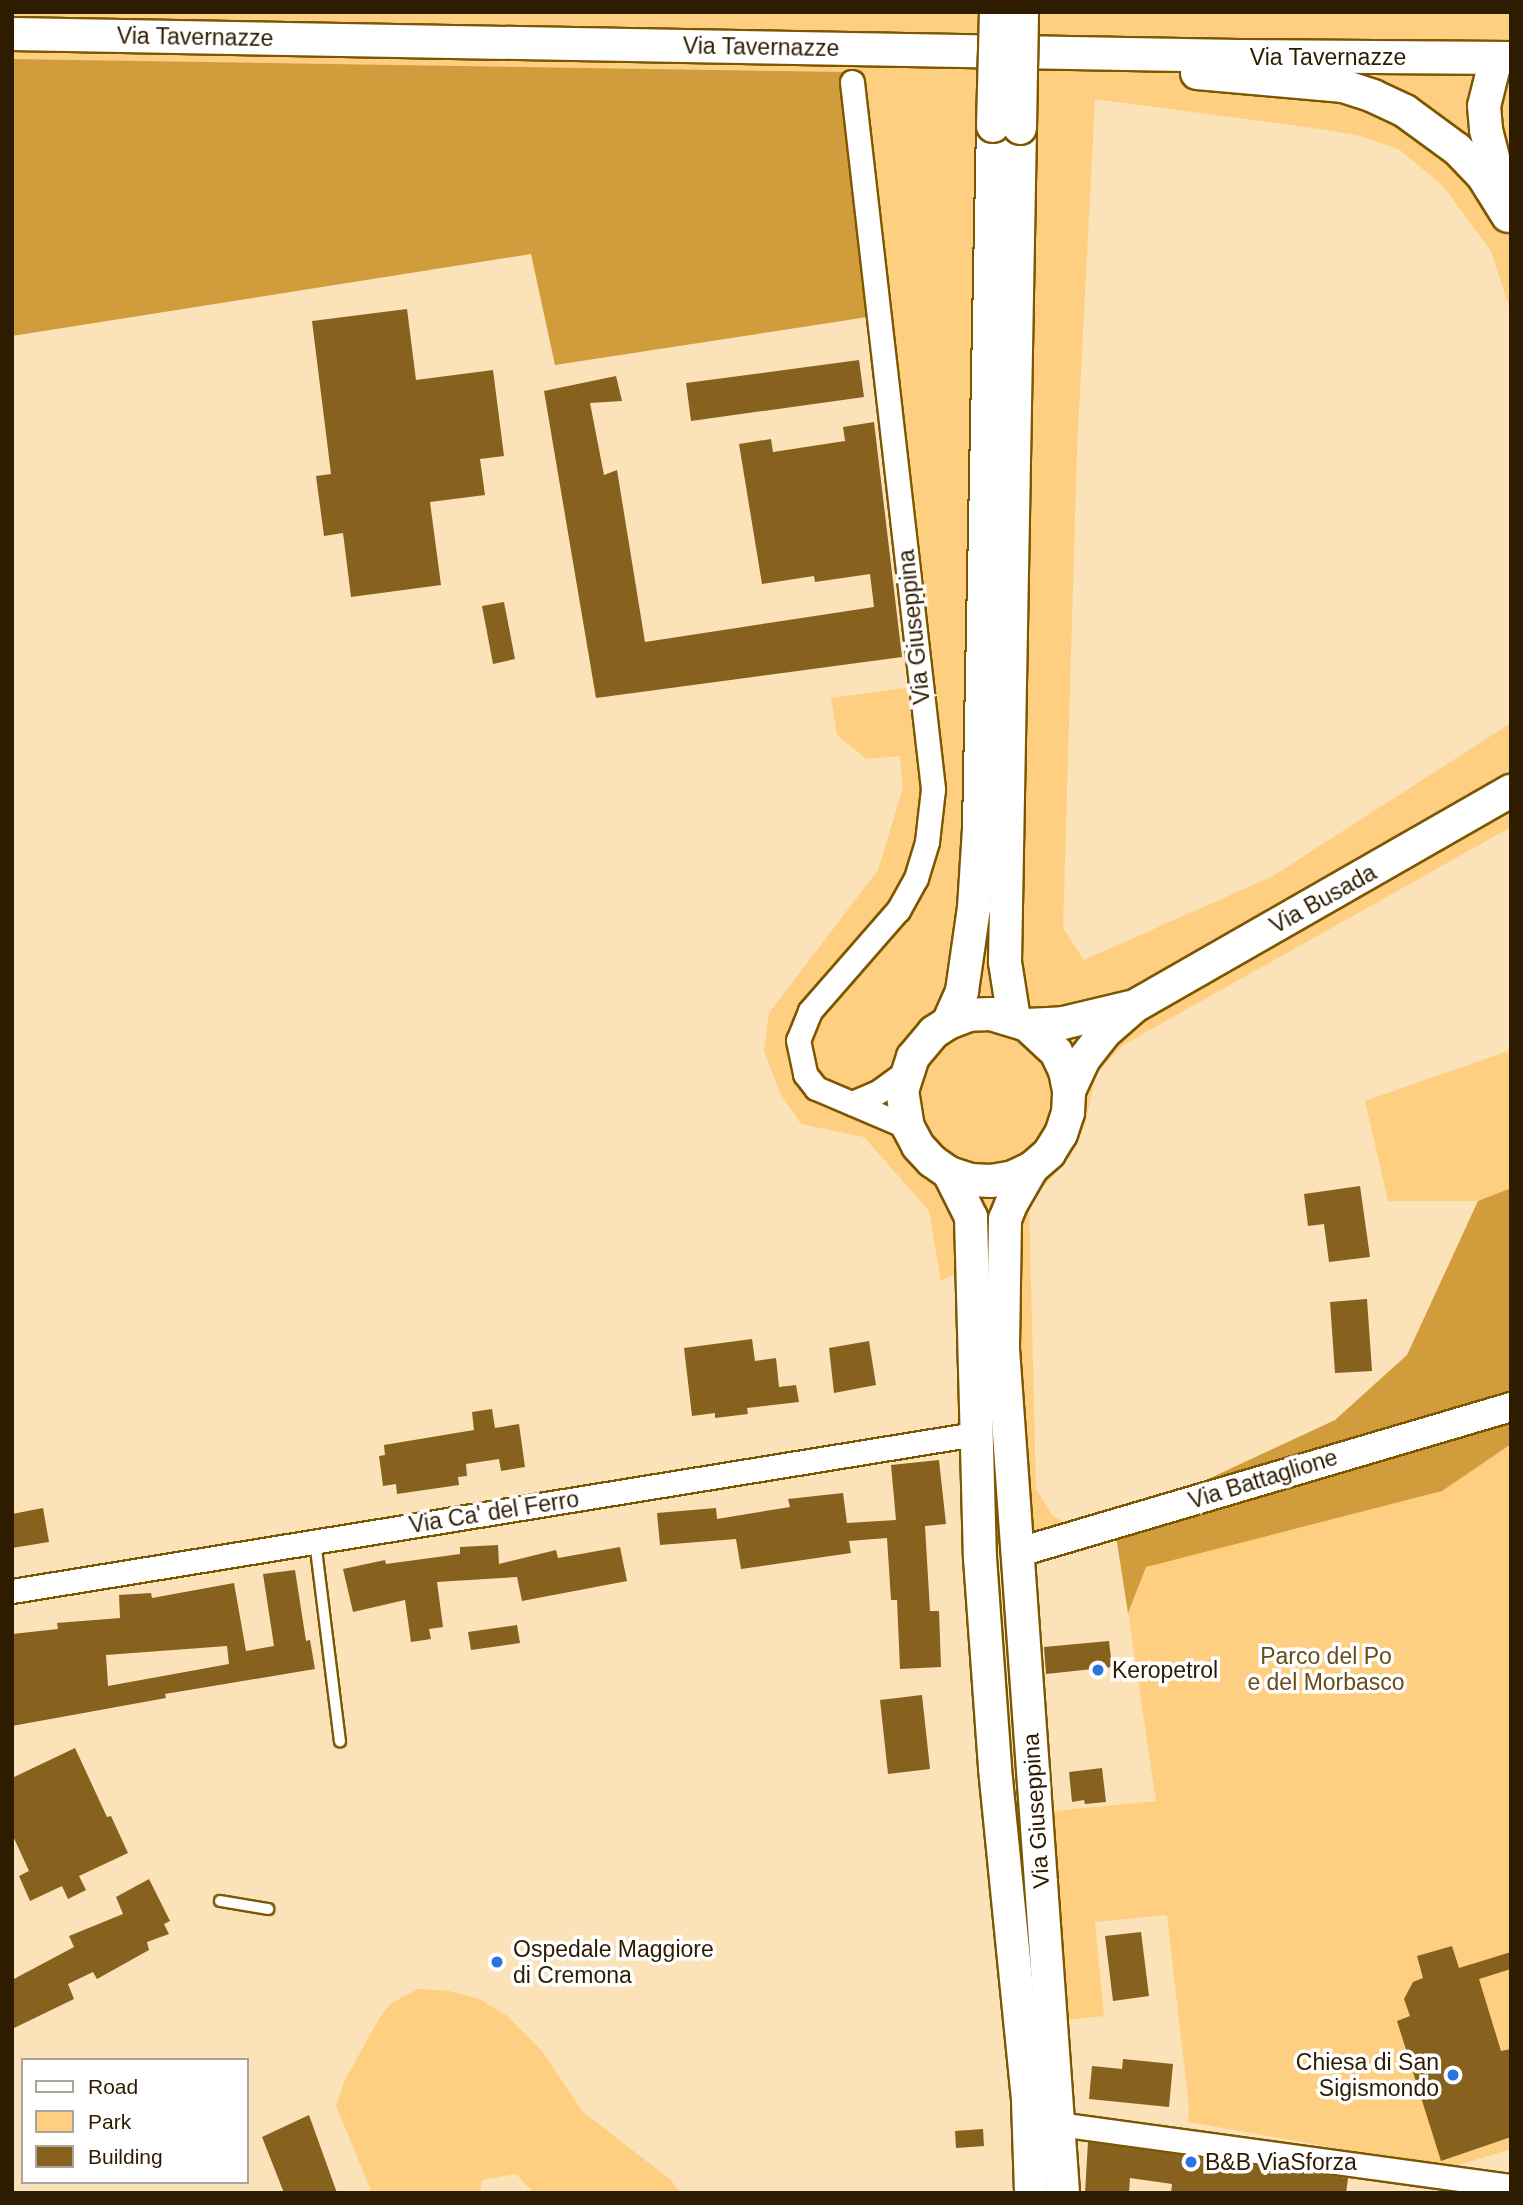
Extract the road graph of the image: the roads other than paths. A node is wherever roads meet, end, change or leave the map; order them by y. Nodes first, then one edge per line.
1 (996, 12) edge
2 (1022, 12) edge
3 (12, 34) edge
4 (1092, 53) junction
5 (1506, 64) edge
6 (852, 82) dead end
7 (1007, 127) junction
8 (1509, 220) edge
9 (1511, 791) edge
10 (1135, 1006) junction
11 (1021, 1022) junction
12 (948, 1023) junction
13 (906, 1072) junction
14 (1069, 1091) junction
15 (852, 1103) junction
16 (908, 1127) junction
17 (1032, 1168) junction
18 (949, 1173) junction
19 (1511, 1407) edge
20 (1007, 1430) junction
21 (975, 1434) junction
22 (314, 1541) junction
23 (1016, 1553) junction
24 (980, 1558) junction
25 (12, 1591) edge
26 (340, 1741) dead end
27 (220, 1900) dead end
28 (268, 1909) dead end
29 (1058, 2124) junction
30 (1511, 2186) edge
31 (1031, 2193) edge
32 (1063, 2193) edge

1 - 7 main road, bridge
2 - 7 main road, bridge
3 - 4 main road, Via Tavernazze
4 - 5 main road, Via Tavernazze
4 - 8 main road
5 - 8 main road
6 - 15 street, Via Giuseppina
7 - 11 main road
7 - 12 main road
9 - 10 main road, Via Busada
10 - 11 main road, Via Busada
10 - 14 main road, Via Busada
11 - 12 main road
11 - 14 main road
12 - 13 main road
13 - 15 street
13 - 16 main road
14 - 17 main road
15 - 16 street, Via Giuseppina
16 - 18 main road
17 - 18 main road
17 - 20 main road, Via Giuseppina
18 - 21 main road, Via Giuseppina
19 - 23 street, Via Battaglione
20 - 21 main road
20 - 23 main road, Via Giuseppina
21 - 22 street, Via Ca' del Ferro
21 - 24 main road, Via Giuseppina
22 - 25 street, Via Ca' del Ferro
22 - 26 lane
23 - 24 main road
23 - 29 main road, Via Giuseppina
24 - 31 main road, Via Giuseppina
27 - 28 lane
29 - 30 street
29 - 32 main road, Via Giuseppina

